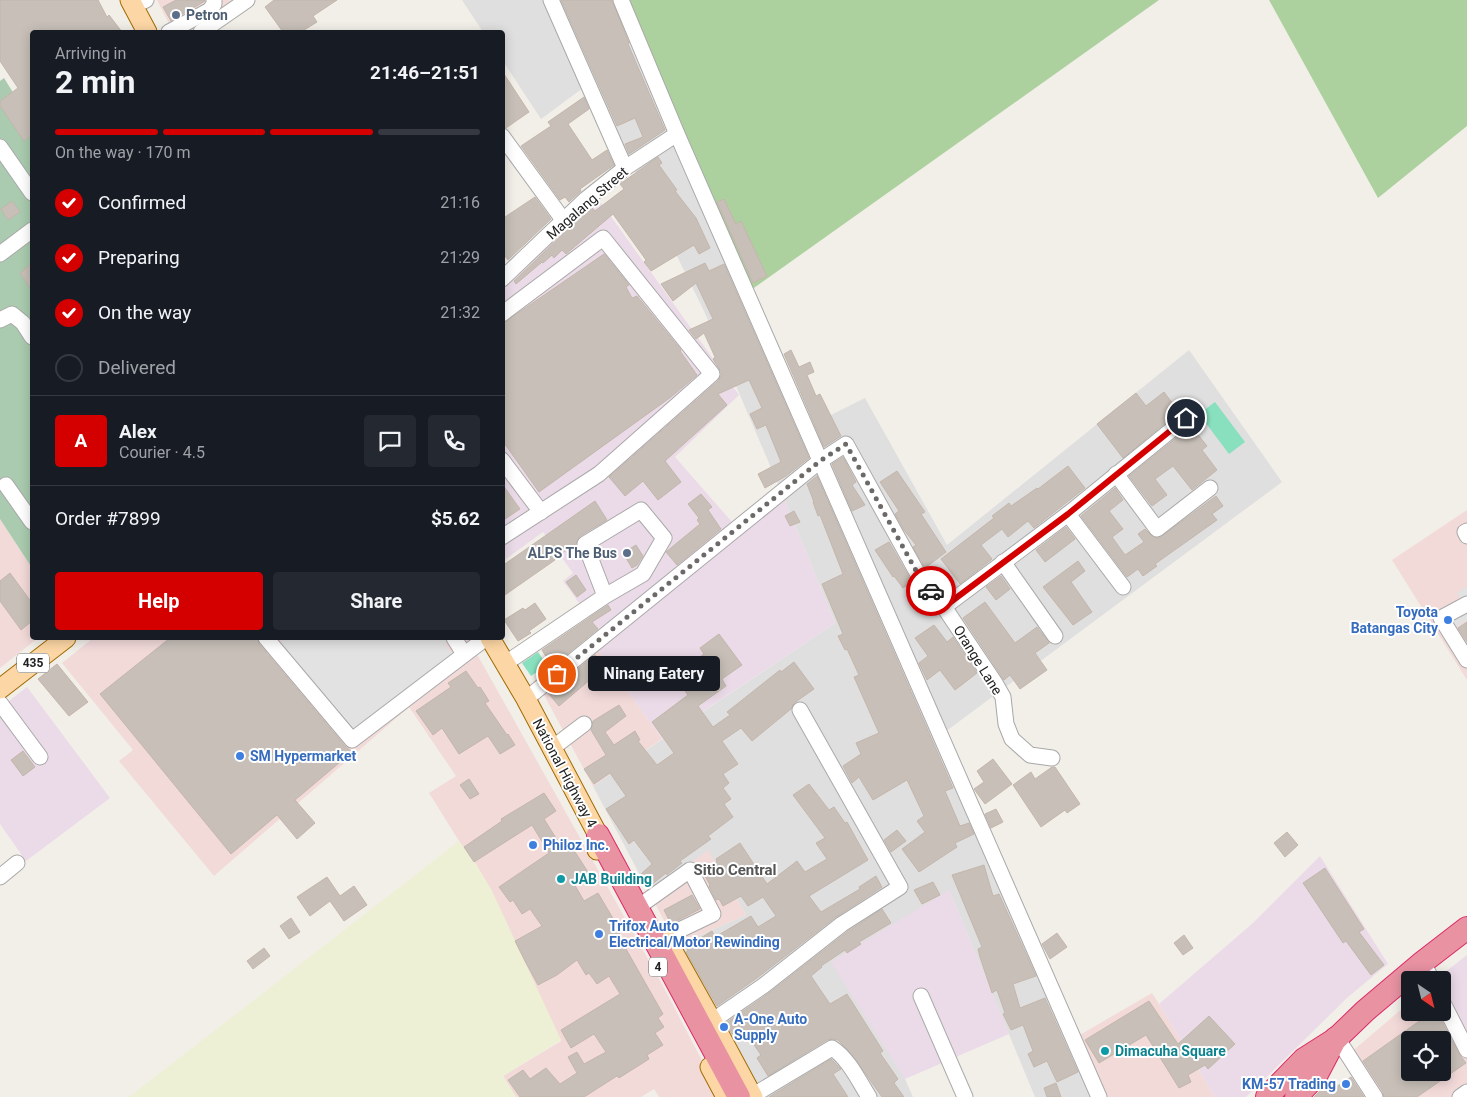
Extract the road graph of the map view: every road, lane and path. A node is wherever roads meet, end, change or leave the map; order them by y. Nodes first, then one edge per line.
1 (214, 0) edge
2 (247, 0) edge
3 (551, 0) edge
4 (621, 0) edge
5 (137, 2) edge
6 (146, 30) edge
7 (174, 30) edge
8 (203, 30) edge
9 (677, 134) junction
10 (505, 140) edge
11 (0, 146) edge
12 (625, 168) junction
13 (30, 185) edge
14 (564, 221) junction
15 (30, 232) edge
16 (0, 254) edge
17 (505, 276) edge
18 (505, 312) edge
19 (0, 320) edge
20 (30, 334) edge
21 (1186, 418) dead end
22 (820, 461) junction
23 (505, 464) edge
24 (1116, 474) junction
25 (2, 484) edge
26 (1210, 488) dead end
27 (541, 512) junction
28 (1068, 514) junction
29 (30, 519) edge
30 (1467, 531) edge
31 (505, 535) edge
32 (1467, 536) edge
33 (1003, 562) junction
34 (1123, 587) dead end
35 (605, 596) junction
36 (1467, 604) edge
37 (944, 607) junction
38 (1055, 636) dead end
39 (63, 640) edge
40 (269, 640) edge
41 (455, 640) edge
42 (483, 640) edge
43 (491, 640) edge
44 (464, 654) junction
45 (1467, 660) edge
46 (506, 663) junction
47 (0, 689) edge
48 (526, 699) junction
49 (0, 703) edge
50 (800, 710) dead end
51 (584, 724) dead end
52 (551, 749) junction
53 (40, 757) dead end
54 (1052, 758) dead end
55 (605, 838) junction
56 (17, 863) dead end
57 (0, 877) edge
58 (645, 902) junction
59 (1467, 928) edge
60 (665, 937) junction
61 (1427, 971) edge
62 (1401, 988) edge
63 (921, 996) dead end
64 (1451, 1019) edge
65 (712, 1021) junction
66 (1337, 1038) junction
67 (1467, 1050) edge
68 (1467, 1092) edge
69 (748, 1096) edge
70 (726, 1097) edge
71 (869, 1097) edge
72 (965, 1097) edge
73 (1099, 1097) edge
74 (1267, 1097) edge
75 (1285, 1097) edge
76 (1296, 1097) edge
77 (1375, 1097) edge
78 (1460, 1097) edge

1 - 7 street
2 - 8 street
3 - 12 street
4 - 9 street
5 - 6 main road
9 - 12 street, Magalang Street
9 - 22 street
10 - 14 street
11 - 13 street
12 - 14 street, Magalang Street
14 - 17 street, Magalang Street
15 - 16 street
18 - 27 street
19 - 20 street
21 - 24 street
22 - 37 street, Orange Lane
22 - 48 street
22 - 73 street
23 - 27 street
24 - 26 street
24 - 28 street
25 - 29 street
27 - 31 street
28 - 33 street
28 - 34 street
30 - 32 street
33 - 37 street
33 - 38 street
35 - 35 street
35 - 46 street
36 - 45 street
37 - 54 street, Orange Lane
39 - 47 main road, 435
40 - 44 street
41 - 44 street
42 - 44 street
43 - 46 main road, National Highway 4 / 4
46 - 48 main road, National Highway 4 / 4
48 - 52 main road, National Highway 4 / 4
49 - 53 street
50 - 65 street
51 - 52 street
52 - 55 main road, National Highway 4 / 4
55 - 58 main road, National Highway 4 / 4
55 - 69 highway
55 - 70 main road, National Highway 4 / 4
56 - 57 street
58 - 60 main road, National Highway 4 / 4
58 - 60 street
59 - 61 highway
60 - 65 main road, National Highway 4 / 4
62 - 66 highway
63 - 72 street
64 - 67 street
65 - 69 main road, National Highway 4 / 4
66 - 74 highway
66 - 75 highway
66 - 76 highway
66 - 77 street
68 - 78 street
69 - 71 street

